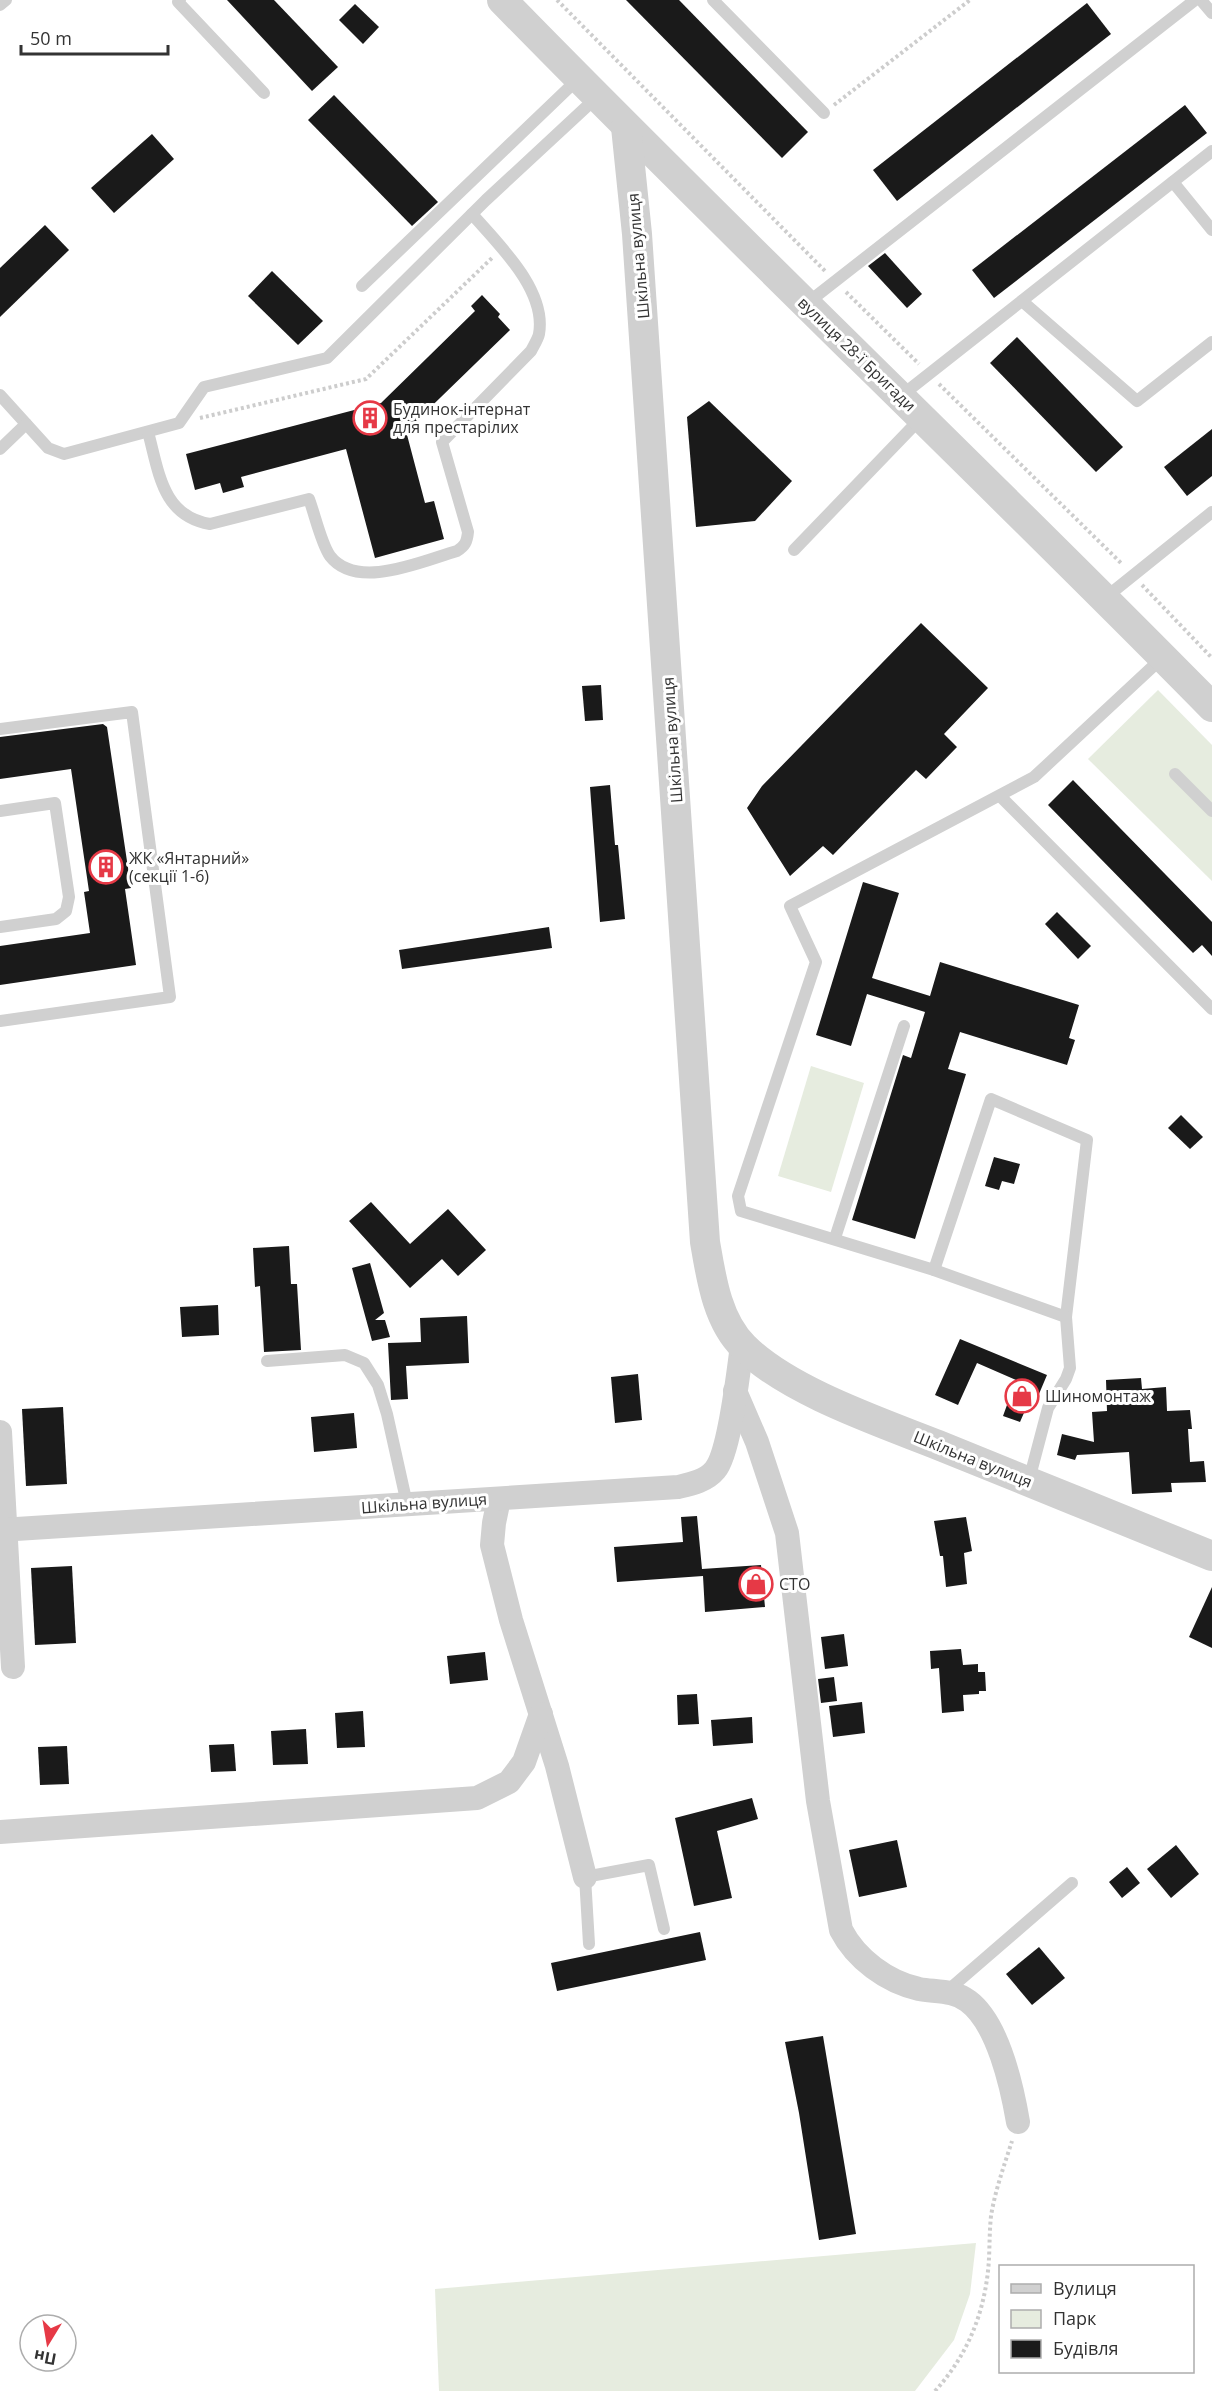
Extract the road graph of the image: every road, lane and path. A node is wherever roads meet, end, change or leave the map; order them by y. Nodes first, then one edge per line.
1 (6, 0) edge
2 (180, 0) edge
3 (502, 0) edge
4 (557, 0) edge
5 (713, 0) edge
6 (970, 0) edge
7 (1195, 0) edge
8 (1201, 0) edge
9 (0, 5) edge
10 (1212, 13) edge
11 (588, 88) junction
12 (264, 93) dead end
13 (824, 113) joint
14 (626, 127) junction
15 (1212, 151) edge
16 (1173, 182) junction
17 (472, 214) junction
18 (1212, 230) edge
19 (502, 249) junction
20 (836, 282) junction
21 (362, 286) dead end
22 (1022, 301) junction
23 (806, 304) junction
24 (1212, 342) edge
25 (929, 374) junction
26 (0, 395) edge
27 (912, 407) junction
28 (179, 423) junction
29 (26, 424) junction
30 (148, 432) junction
31 (0, 449) edge
32 (1212, 512) edge
33 (794, 550) dead end
34 (1133, 575) junction
35 (1104, 599) junction
36 (1162, 658) junction
37 (1212, 658) edge
38 (1208, 696) edge
39 (0, 729) edge
40 (1175, 774) dead end
41 (1000, 796) junction
42 (0, 811) edge
43 (1212, 811) edge
44 (0, 927) edge
45 (1212, 1009) edge
46 (0, 1021) edge
47 (904, 1026) dead end
48 (835, 1238) junction
49 (934, 1270) junction
50 (1066, 1317) junction
51 (742, 1346) junction
52 (267, 1361) dead end
53 (735, 1391) junction
54 (0, 1432) edge
55 (1028, 1482) junction
56 (500, 1499) junction
57 (407, 1504) junction
58 (3, 1530) edge
59 (1212, 1556) edge
60 (12, 1667) dead end
61 (541, 1714) junction
62 (0, 1832) edge
63 (585, 1877) junction
64 (1072, 1883) dead end
65 (664, 1929) dead end
66 (589, 1944) dead end
67 (946, 1992) junction
68 (1018, 2122) joint
69 (935, 2391) edge

1 - 9 lane
2 - 12 lane
3 - 11 street, вулиця 28-ї Бригади
4 - 20 path
5 - 13 lane
6 - 13 path
7 - 20 lane
8 - 10 lane
11 - 14 street, вулиця 28-ї Бригади
11 - 17 lane
11 - 21 lane
14 - 23 street, вулиця 28-ї Бригади
14 - 51 street, Шкільна вулиця
15 - 16 lane
16 - 18 lane
16 - 22 lane
17 - 19 lane
17 - 28 lane
19 - 28 path
19 - 30 lane
20 - 23 lane
20 - 25 path
22 - 24 lane
22 - 25 lane
23 - 27 street, вулиця 28-ї Бригади
25 - 27 lane
25 - 34 path
26 - 29 lane
27 - 33 lane
27 - 35 street, вулиця 28-ї Бригади
28 - 30 lane
29 - 30 lane
29 - 31 lane
32 - 34 lane
34 - 35 lane
34 - 37 path
35 - 36 street, вулиця 28-ї Бригади
36 - 38 street, вулиця 28-ї Бригади
36 - 41 lane
39 - 46 lane
40 - 43 lane
41 - 45 lane
41 - 48 lane
42 - 44 lane
47 - 48 lane
48 - 49 lane
49 - 50 lane
49 - 50 lane
50 - 55 lane
51 - 53 street, Шкільна вулиця
51 - 55 street, Шкільна вулиця
52 - 57 lane
53 - 56 street, Шкільна вулиця
53 - 67 street
54 - 58 street
55 - 59 street, Шкільна вулиця
56 - 57 street, Шкільна вулиця
56 - 61 street
57 - 58 street, Шкільна вулиця
58 - 60 street
61 - 62 street
61 - 63 street
63 - 65 lane
63 - 66 lane
64 - 67 lane
67 - 68 street
68 - 69 path

